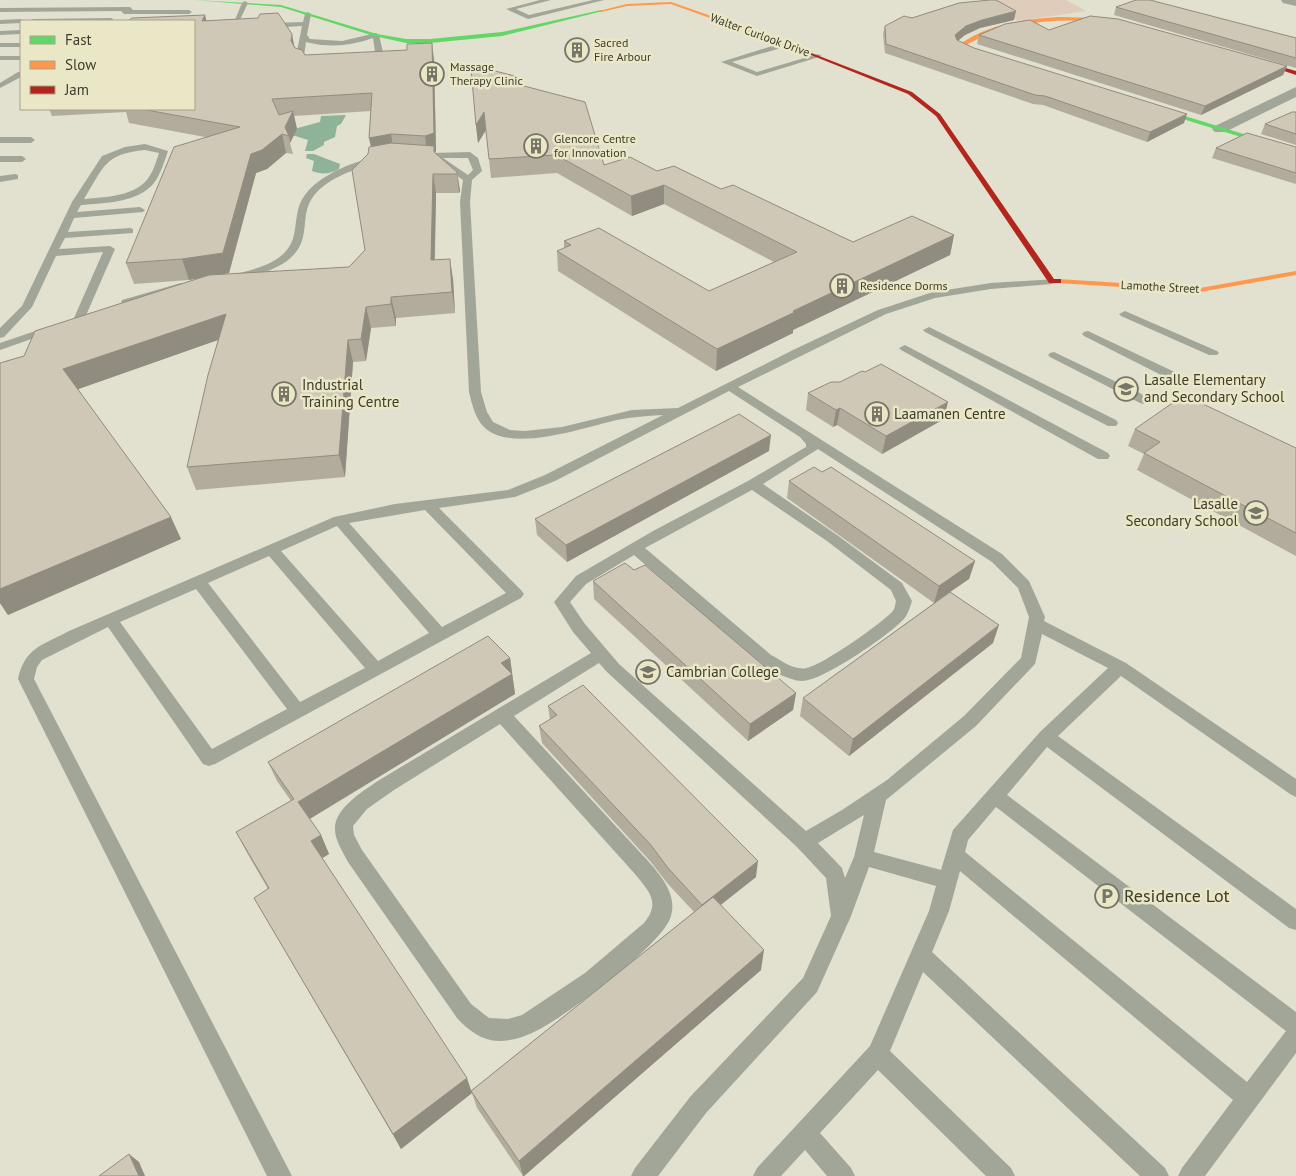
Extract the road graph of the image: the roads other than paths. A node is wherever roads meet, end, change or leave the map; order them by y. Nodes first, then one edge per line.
1 (196, 0) edge
2 (548, 0) edge
3 (601, 0) edge
4 (1287, 0) edge
5 (667, 1) edge
6 (1296, 2) edge
7 (244, 3) junction
8 (137, 5) dead end
9 (0, 10) edge
10 (127, 11) junction
11 (189, 12) dead end
12 (307, 19) junction
13 (112, 20) edge
14 (20, 21) edge
15 (0, 22) edge
16 (1126, 24) edge
17 (0, 32) edge
18 (20, 32) edge
19 (304, 35) junction
20 (376, 35) junction
21 (785, 44) junction
22 (0, 45) edge
23 (20, 45) edge
24 (818, 56) junction
25 (1240, 56) edge
26 (0, 58) edge
27 (20, 58) edge
28 (1006, 61) edge
29 (359, 62) edge
30 (314, 64) edge
31 (7, 72) dead end
32 (20, 73) edge
33 (1296, 73) edge
34 (20, 74) edge
35 (0, 86) edge
36 (1296, 91) edge
37 (1136, 103) edge
38 (1220, 129) junction
39 (0, 140) edge
40 (31, 140) dead end
41 (1296, 152) edge
42 (385, 158) edge
43 (0, 159) edge
44 (22, 159) dead end
45 (15, 177) dead end
46 (0, 179) edge
47 (468, 179) junction
48 (77, 202) junction
49 (140, 210) dead end
50 (71, 214) junction
51 (130, 231) dead end
52 (62, 235) junction
53 (52, 253) junction
54 (1296, 273) edge
55 (223, 280) edge
56 (1052, 281) junction
57 (196, 282) edge
58 (114, 306) edge
59 (96, 312) edge
60 (1125, 314) dead end
61 (71, 321) junction
62 (929, 330) dead end
63 (1088, 334) dead end
64 (0, 335) edge
65 (0, 347) edge
66 (905, 348) dead end
67 (1213, 353) dead end
68 (1054, 355) dead end
69 (1177, 378) dead end
70 (729, 386) junction
71 (1144, 400) dead end
72 (681, 411) junction
73 (1112, 423) dead end
74 (805, 434) junction
75 (1103, 456) dead end
76 (753, 484) junction
77 (428, 505) junction
78 (339, 520) junction
79 (635, 548) junction
80 (271, 549) junction
81 (198, 581) junction
82 (110, 620) junction
83 (1036, 624) junction
84 (438, 634) junction
85 (601, 654) junction
86 (1120, 667) junction
87 (375, 669) junction
88 (297, 710) junction
89 (502, 715) junction
90 (1046, 737) junction
91 (1296, 789) edge
92 (878, 795) junction
93 (995, 796) junction
94 (804, 841) junction
95 (955, 855) junction
96 (863, 857) junction
97 (948, 881) junction
98 (841, 916) junction
99 (1296, 921) edge
100 (920, 955) junction
101 (1296, 1025) edge
102 (1296, 1035) edge
103 (878, 1054) junction
104 (1248, 1098) junction
105 (804, 1133) junction
106 (280, 1176) edge
107 (643, 1176) edge
108 (765, 1176) edge
109 (843, 1176) edge
110 (1003, 1176) edge
111 (1158, 1176) edge
112 (1190, 1176) edge

1 - 7 street, Walter Curlook Drive
2 - 3 lane
4 - 6 street
5 - 20 street, Walter Curlook Drive
5 - 21 street, Walter Curlook Drive
7 - 12 street, Walter Curlook Drive
7 - 12 lane
8 - 10 lane
9 - 10 lane
10 - 11 lane
10 - 13 lane
12 - 19 lane
12 - 20 street, Walter Curlook Drive
14 - 15 lane
16 - 28 street
17 - 18 lane
19 - 20 lane
19 - 30 lane
20 - 29 lane
21 - 24 street, Walter Curlook Drive
21 - 24 lane
22 - 23 lane
24 - 56 street, Walter Curlook Drive
25 - 33 street
26 - 27 lane
31 - 32 lane
34 - 35 lane
36 - 38 street
37 - 38 street
38 - 41 street
39 - 40 lane
42 - 55 lane
43 - 44 lane
45 - 46 lane
47 - 47 lane
47 - 72 lane
48 - 48 lane
48 - 50 lane
49 - 50 lane
50 - 52 lane
51 - 52 lane
52 - 53 lane
53 - 61 lane
53 - 64 lane
54 - 56 street, Lamothe Street
56 - 70 lane
57 - 58 lane
59 - 61 lane
60 - 67 lane
61 - 65 lane
62 - 73 lane
63 - 69 lane
66 - 75 lane
68 - 71 lane
70 - 72 lane
70 - 74 lane
72 - 77 lane
74 - 76 lane
74 - 83 lane
76 - 79 lane
76 - 79 lane
77 - 78 lane
77 - 84 lane
78 - 80 lane
78 - 84 lane
79 - 85 lane
80 - 81 lane
80 - 87 lane
81 - 82 lane
81 - 88 lane
82 - 88 lane
82 - 106 lane
83 - 86 lane
83 - 92 lane
84 - 87 lane
85 - 89 lane
85 - 94 lane
86 - 90 lane
86 - 91 lane
87 - 88 lane
89 - 89 lane
90 - 93 lane
90 - 99 lane
92 - 94 lane
92 - 96 lane
93 - 95 lane
93 - 101 lane
94 - 98 lane
95 - 97 lane
95 - 104 lane
96 - 97 lane
96 - 98 lane
97 - 100 lane
98 - 107 lane
100 - 103 lane
100 - 111 lane
102 - 104 lane
103 - 105 lane
103 - 110 lane
104 - 112 lane
105 - 108 lane
105 - 109 lane

